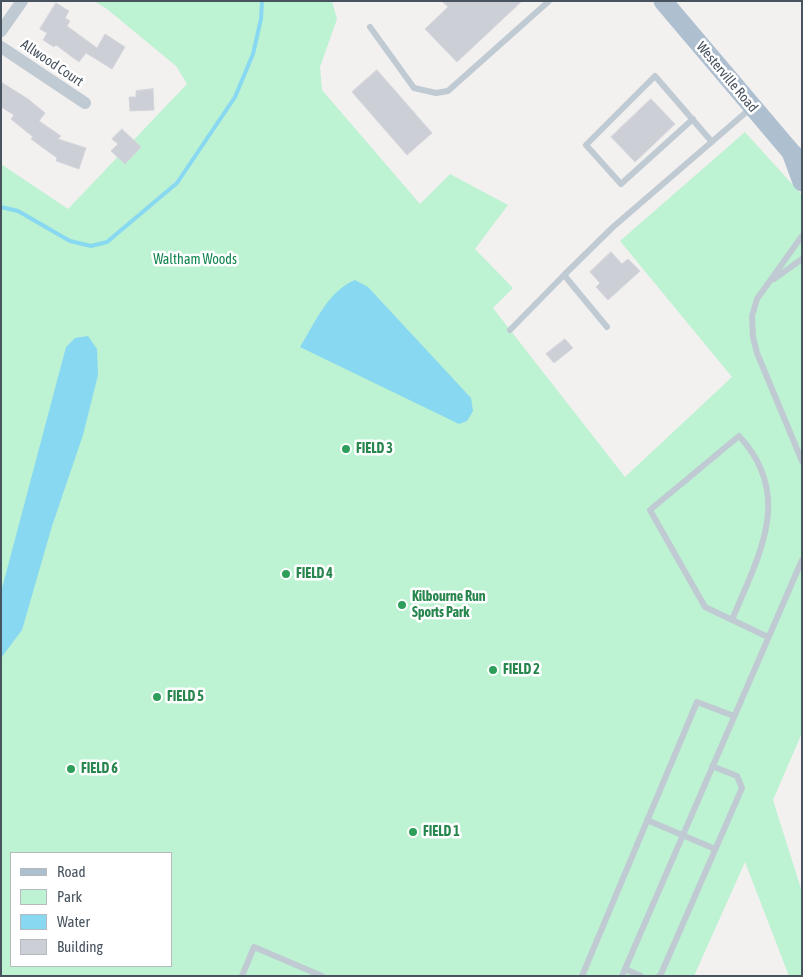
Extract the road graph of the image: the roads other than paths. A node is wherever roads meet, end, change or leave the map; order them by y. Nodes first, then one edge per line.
1 (22, 1) edge
2 (663, 1) edge
3 (545, 2) edge
4 (370, 27) dead end
5 (1, 32) edge
6 (1, 47) edge
7 (85, 103) dead end
8 (752, 107) junction
9 (693, 119) junction
10 (712, 142) junction
11 (796, 157) edge
12 (802, 182) edge
13 (802, 236) edge
14 (802, 259) edge
15 (564, 275) junction
16 (769, 283) junction
17 (607, 327) dead end
18 (510, 330) dead end
19 (802, 461) edge
20 (802, 560) edge
21 (732, 620) junction
22 (768, 637) junction
23 (734, 716) junction
24 (712, 766) junction
25 (648, 820) junction
26 (682, 835) junction
27 (715, 849) junction
28 (625, 969) junction
29 (242, 976) edge
30 (322, 976) edge
31 (582, 976) edge
32 (622, 976) edge
33 (641, 976) edge
34 (659, 976) edge

1 - 5 street
2 - 8 main road, Westerville Road
3 - 4 lane
6 - 7 street, Allwood Court
8 - 10 lane
8 - 11 main road, Westerville Road
9 - 9 lane
9 - 10 lane
10 - 15 lane
11 - 12 main road, Westerville Road
13 - 16 lane
14 - 16 lane
15 - 17 lane
15 - 18 lane
16 - 19 lane
20 - 22 lane
21 - 21 lane
21 - 22 lane
22 - 23 lane
23 - 24 lane
23 - 25 lane
24 - 26 lane
24 - 27 lane
25 - 26 lane
25 - 31 lane
26 - 27 lane
26 - 28 lane
27 - 34 lane
28 - 32 lane
28 - 33 lane
29 - 30 lane

